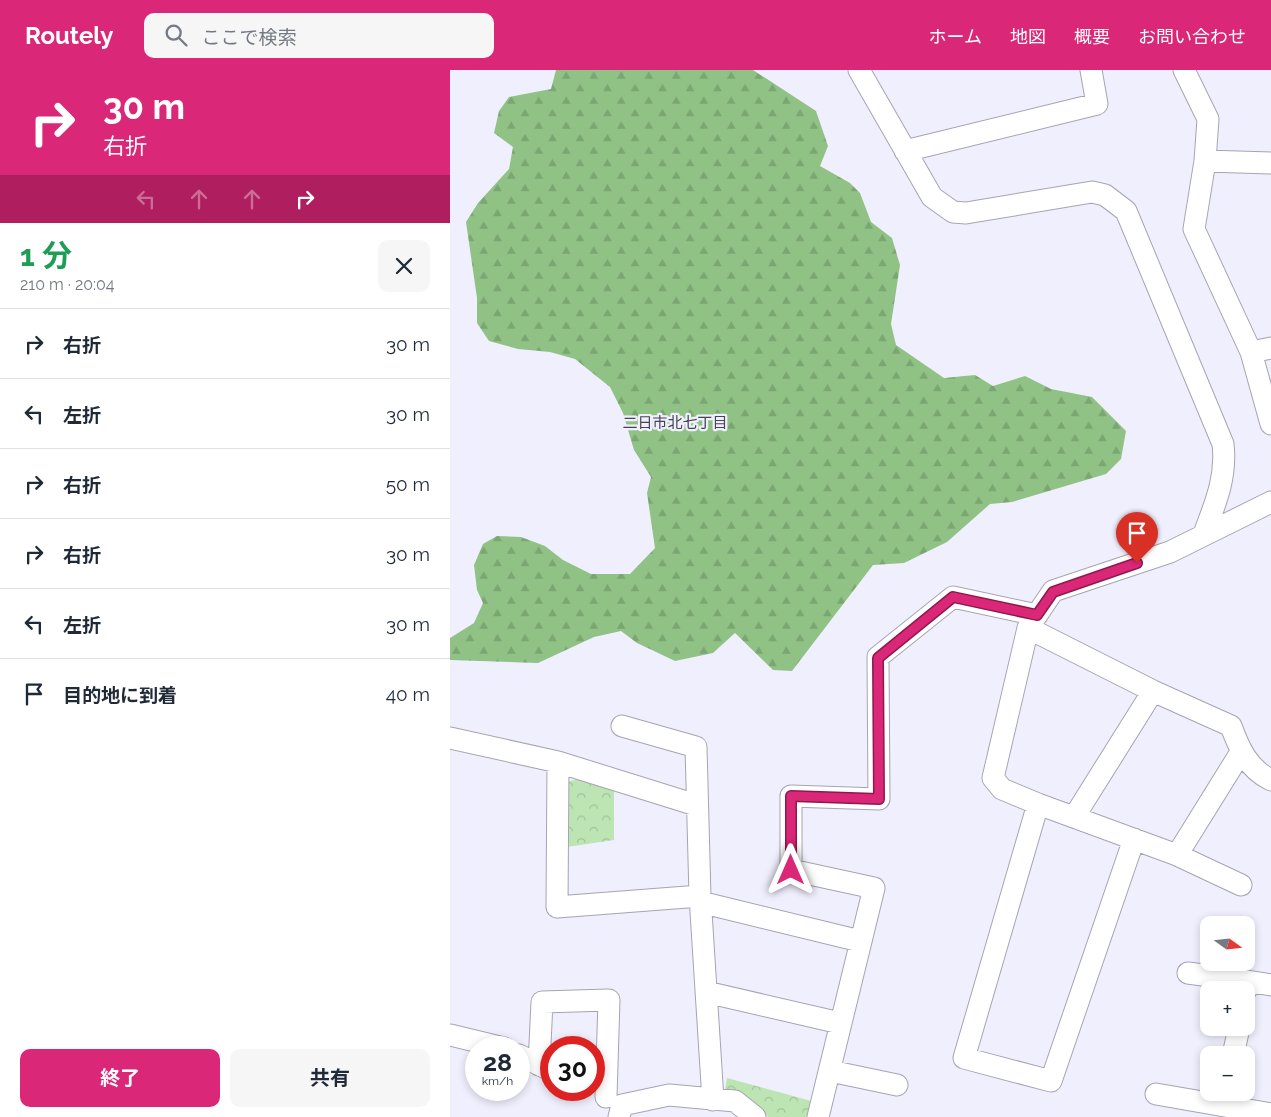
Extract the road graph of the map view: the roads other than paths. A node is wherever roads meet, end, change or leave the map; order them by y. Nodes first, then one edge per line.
1 (859, 70) edge
2 (1091, 70) edge
3 (1184, 70) edge
4 (905, 151) junction
5 (1205, 161) junction
6 (1271, 163) edge
7 (1261, 350) edge
8 (1271, 424) edge
9 (1271, 502) edge
10 (1204, 534) junction
11 (1033, 622) junction
12 (1153, 691) junction
13 (622, 726) dead end
14 (450, 738) edge
15 (1241, 752) junction
16 (558, 762) junction
17 (1271, 780) edge
18 (1038, 804) junction
19 (696, 806) junction
20 (1074, 817) junction
21 (1134, 839) junction
22 (1177, 855) junction
23 (1241, 885) dead end
24 (700, 899) junction
25 (860, 941) junction
26 (1188, 973) dead end
27 (1224, 981) edge
28 (1271, 985) edge
29 (1255, 986) edge
30 (706, 992) junction
31 (840, 1023) junction
32 (450, 1035) edge
33 (544, 1036) edge
34 (465, 1039) edge
35 (830, 1071) junction
36 (897, 1086) dead end
37 (1156, 1094) dead end
38 (713, 1100) junction
39 (610, 1102) edge
40 (1224, 1105) edge
41 (1271, 1114) edge
42 (755, 1117) edge
43 (818, 1117) edge

1 - 4 street
2 - 4 street
3 - 5 street
4 - 10 street
5 - 6 street
5 - 7 street
7 - 8 street
9 - 10 street
10 - 11 street
11 - 12 street
11 - 18 street
11 - 25 street
12 - 15 street
12 - 20 street
13 - 19 street
14 - 16 street
15 - 17 street
15 - 22 street
16 - 19 street
16 - 24 street
18 - 20 street
18 - 21 street
19 - 24 street
20 - 21 street
21 - 22 street
22 - 23 street
24 - 25 street
24 - 30 street
25 - 31 street
26 - 27 street
28 - 29 street
30 - 31 street
30 - 38 street
31 - 35 street
32 - 34 street
33 - 39 street
35 - 36 street
35 - 43 street
37 - 40 street
38 - 39 street
38 - 42 street
40 - 41 street

